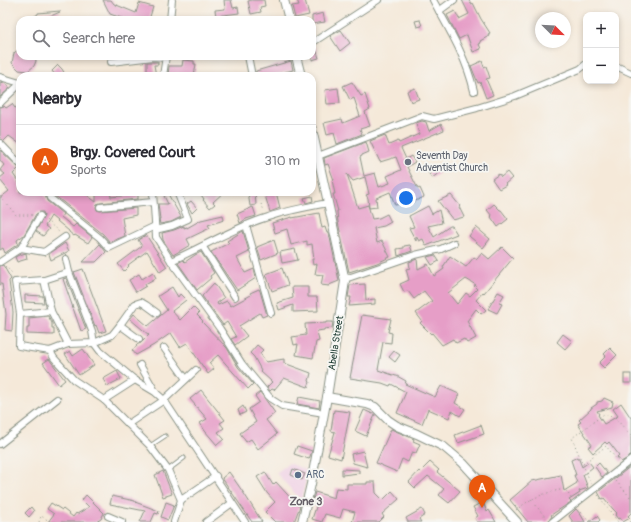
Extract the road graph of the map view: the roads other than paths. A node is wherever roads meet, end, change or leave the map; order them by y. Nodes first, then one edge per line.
1 (172, 0) edge
2 (284, 0) edge
3 (378, 0) edge
4 (433, 0) edge
5 (454, 0) edge
6 (439, 11) junction
7 (170, 16) edge
8 (288, 16) edge
9 (316, 40) edge
10 (128, 60) edge
11 (165, 60) edge
12 (249, 60) edge
13 (297, 60) edge
14 (111, 62) dead end
15 (583, 66) edge
16 (619, 67) edge
17 (163, 72) edge
18 (251, 72) edge
19 (299, 72) edge
20 (631, 73) edge
21 (0, 77) edge
22 (16, 83) edge
23 (16, 88) edge
24 (474, 91) dead end
25 (0, 103) edge
26 (0, 143) edge
27 (316, 147) edge
28 (16, 160) edge
29 (319, 161) junction
30 (49, 196) edge
31 (153, 196) edge
32 (179, 196) edge
33 (153, 202) junction
34 (328, 203) junction
35 (100, 207) dead end
36 (40, 216) road end
37 (246, 225) junction
38 (155, 228) junction
39 (65, 238) road end
40 (454, 243) dead end
41 (203, 247) junction
42 (21, 248) junction
43 (66, 259) dead end
44 (0, 261) edge
45 (171, 261) junction
46 (69, 272) junction
47 (345, 279) junction
48 (44, 280) junction
49 (235, 297) dead end
50 (51, 310) junction
51 (157, 313) dead end
52 (271, 313) dead end
53 (20, 314) junction
54 (120, 325) junction
55 (139, 339) dead end
56 (94, 343) junction
57 (68, 344) junction
58 (164, 348) dead end
59 (50, 351) junction
60 (140, 365) dead end
61 (196, 370) dead end
62 (186, 378) junction
63 (135, 380) junction
64 (156, 392) junction
65 (328, 397) junction
66 (57, 399) dead end
67 (104, 400) junction
68 (164, 400) junction
69 (324, 413) junction
70 (128, 424) junction
71 (165, 436) dead end
72 (0, 444) edge
73 (150, 446) junction
74 (184, 458) dead end
75 (631, 460) edge
76 (168, 470) junction
77 (216, 476) junction
78 (181, 500) junction
79 (232, 503) junction
80 (108, 516) dead end
81 (512, 519) edge
82 (122, 522) edge
83 (174, 522) edge
84 (206, 522) edge
85 (245, 522) edge
86 (302, 522) edge
87 (552, 522) edge

1 - 7 street
2 - 8 street
3 - 9 street
4 - 6 street
5 - 6 street
6 - 24 street
10 - 14 street
11 - 17 street
12 - 18 street
13 - 19 street
15 - 29 street
16 - 20 street
21 - 22 street
23 - 25 street
26 - 28 street
27 - 29 street, Abella Street
29 - 34 street, Abella Street
30 - 38 street
31 - 33 street
32 - 38 street
33 - 35 street
33 - 38 street
34 - 37 street
34 - 47 street, Abella Street
36 - 42 street
37 - 41 street
37 - 52 street
38 - 45 street
39 - 42 street
40 - 47 street
41 - 45 street
41 - 49 street
42 - 44 street
43 - 46 street
45 - 69 street
46 - 48 street
46 - 56 street
47 - 65 street, Abella Street
48 - 50 street
48 - 53 street
50 - 53 street
50 - 57 street
51 - 54 street
53 - 59 street
54 - 55 street
54 - 56 street
56 - 57 street
56 - 63 street
57 - 59 street
58 - 62 street
59 - 67 street
60 - 64 street
61 - 62 street
62 - 68 street
63 - 64 street
63 - 67 street
64 - 68 street
65 - 69 street, Abella Street
65 - 81 street
66 - 72 street
67 - 70 street
68 - 70 street
68 - 77 street
69 - 86 street, Abella Street
70 - 73 street
71 - 73 lane
73 - 76 street
74 - 76 lane
75 - 87 street
76 - 78 street
77 - 78 street
77 - 79 street
78 - 83 street
79 - 84 street
79 - 85 street
80 - 82 street

